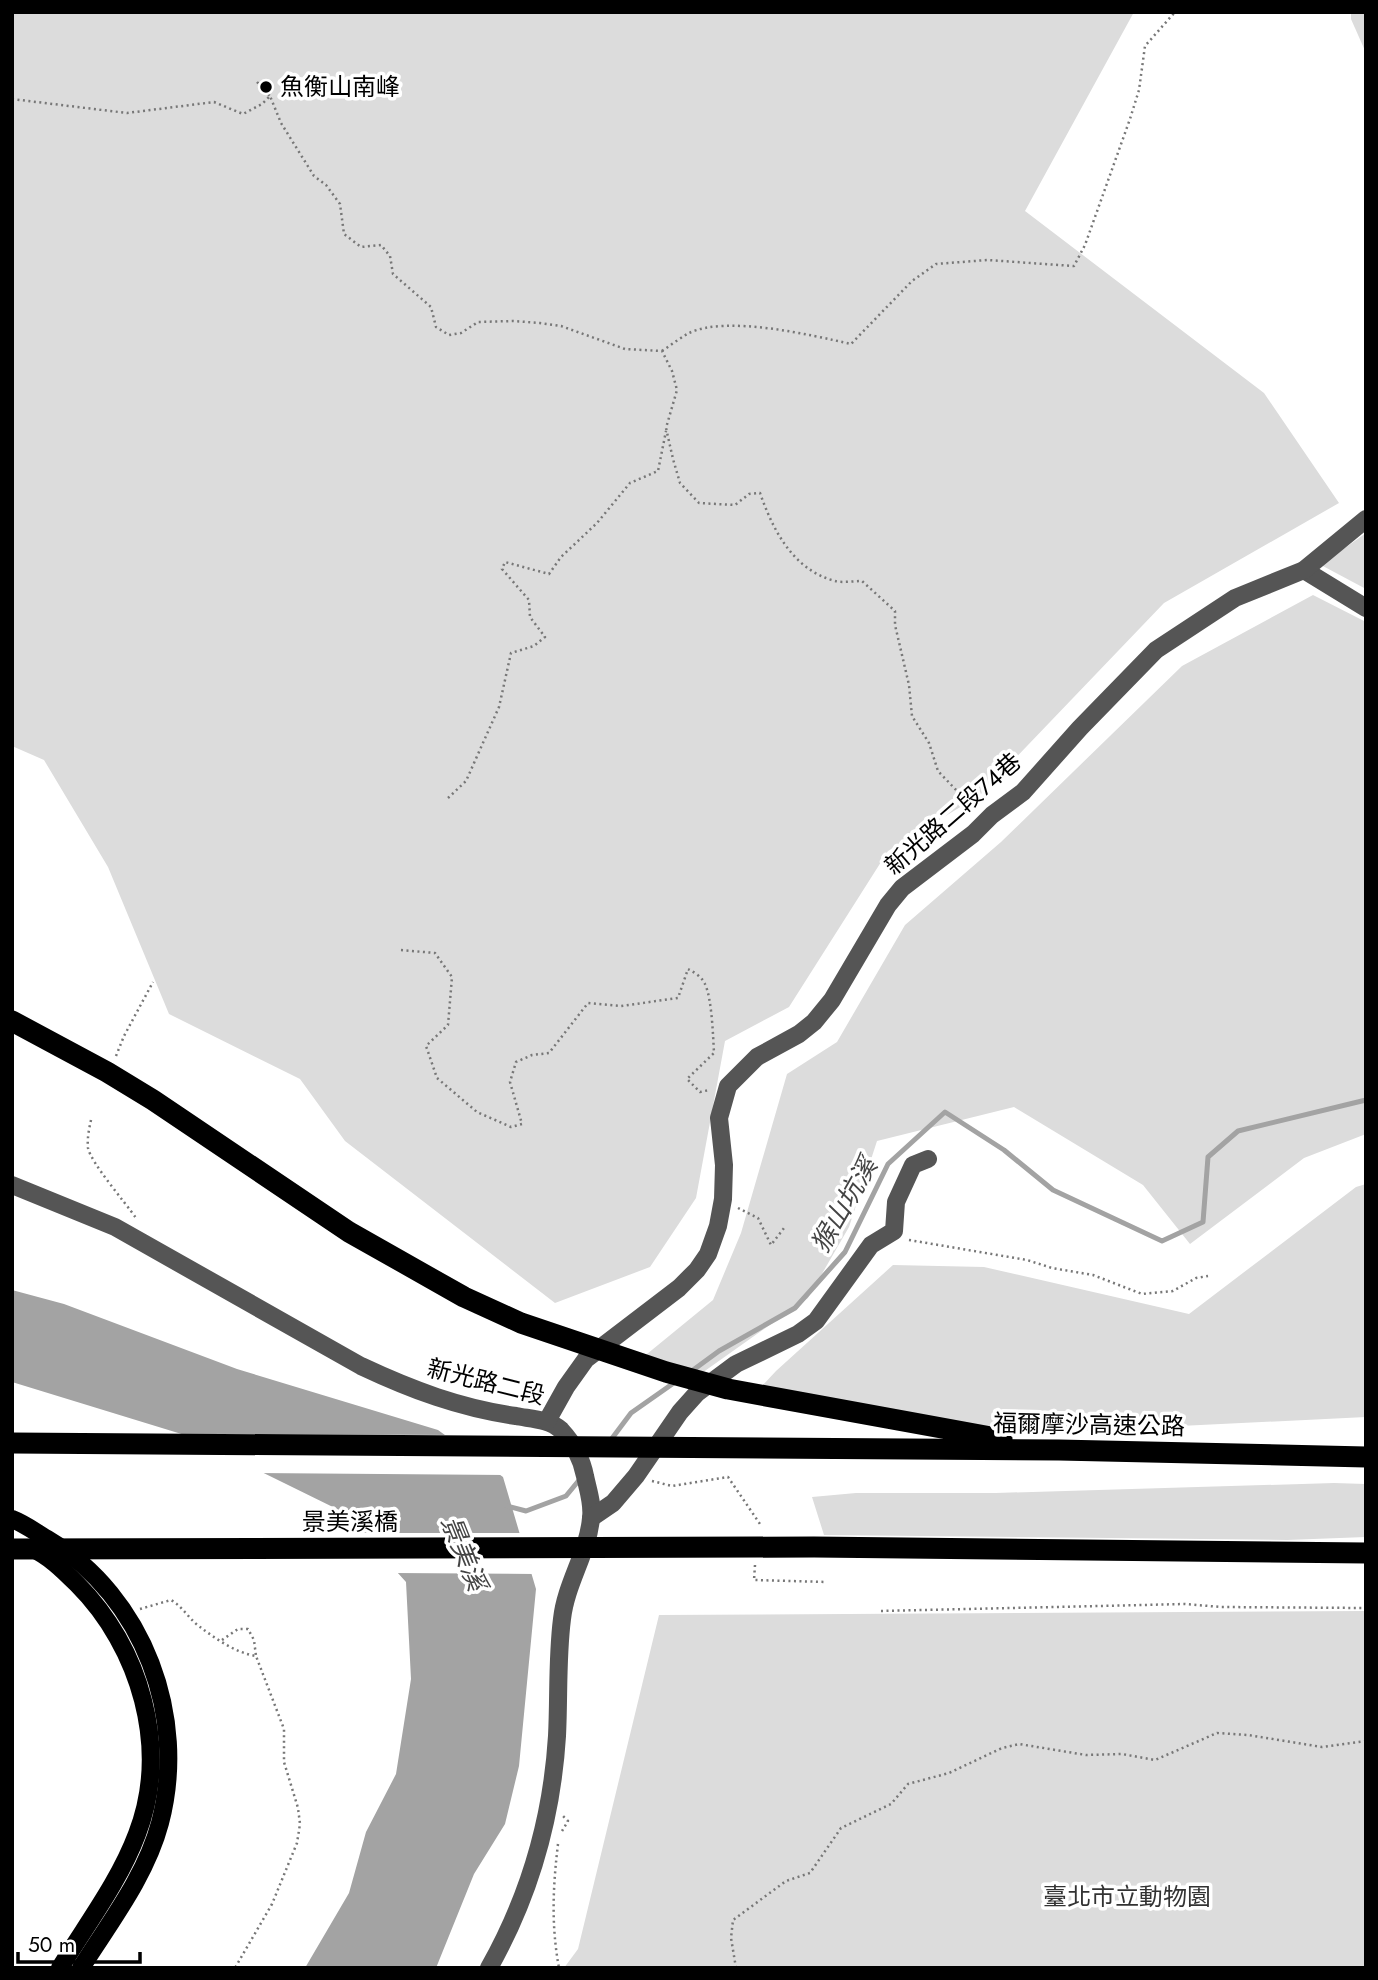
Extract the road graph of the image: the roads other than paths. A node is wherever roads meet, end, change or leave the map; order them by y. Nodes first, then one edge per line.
1 (1366, 519) edge
2 (1304, 570) junction
3 (1366, 608) edge
4 (12, 1021) edge
5 (928, 1159) dead end
6 (12, 1185) edge
7 (553, 1425) junction
8 (12, 1443) edge
9 (1059, 1450) junction
10 (1366, 1457) edge
11 (592, 1518) junction
12 (12, 1519) edge
13 (12, 1539) edge
14 (12, 1549) edge
15 (1366, 1553) edge
16 (60, 1968) edge
17 (81, 1968) edge
18 (489, 1968) edge

1 - 2 street, 新光路二段74巷
2 - 3 street
2 - 7 street, 新光路二段74巷
4 - 9 highway
5 - 11 street
6 - 7 street, 新光路二段
7 - 11 street, 新光路二段
8 - 9 highway, 福爾摩沙高速公路
9 - 10 highway, 福爾摩沙高速公路
11 - 18 street, 新光路二段
12 - 17 main road
13 - 16 main road
14 - 15 highway, 景美溪橋

